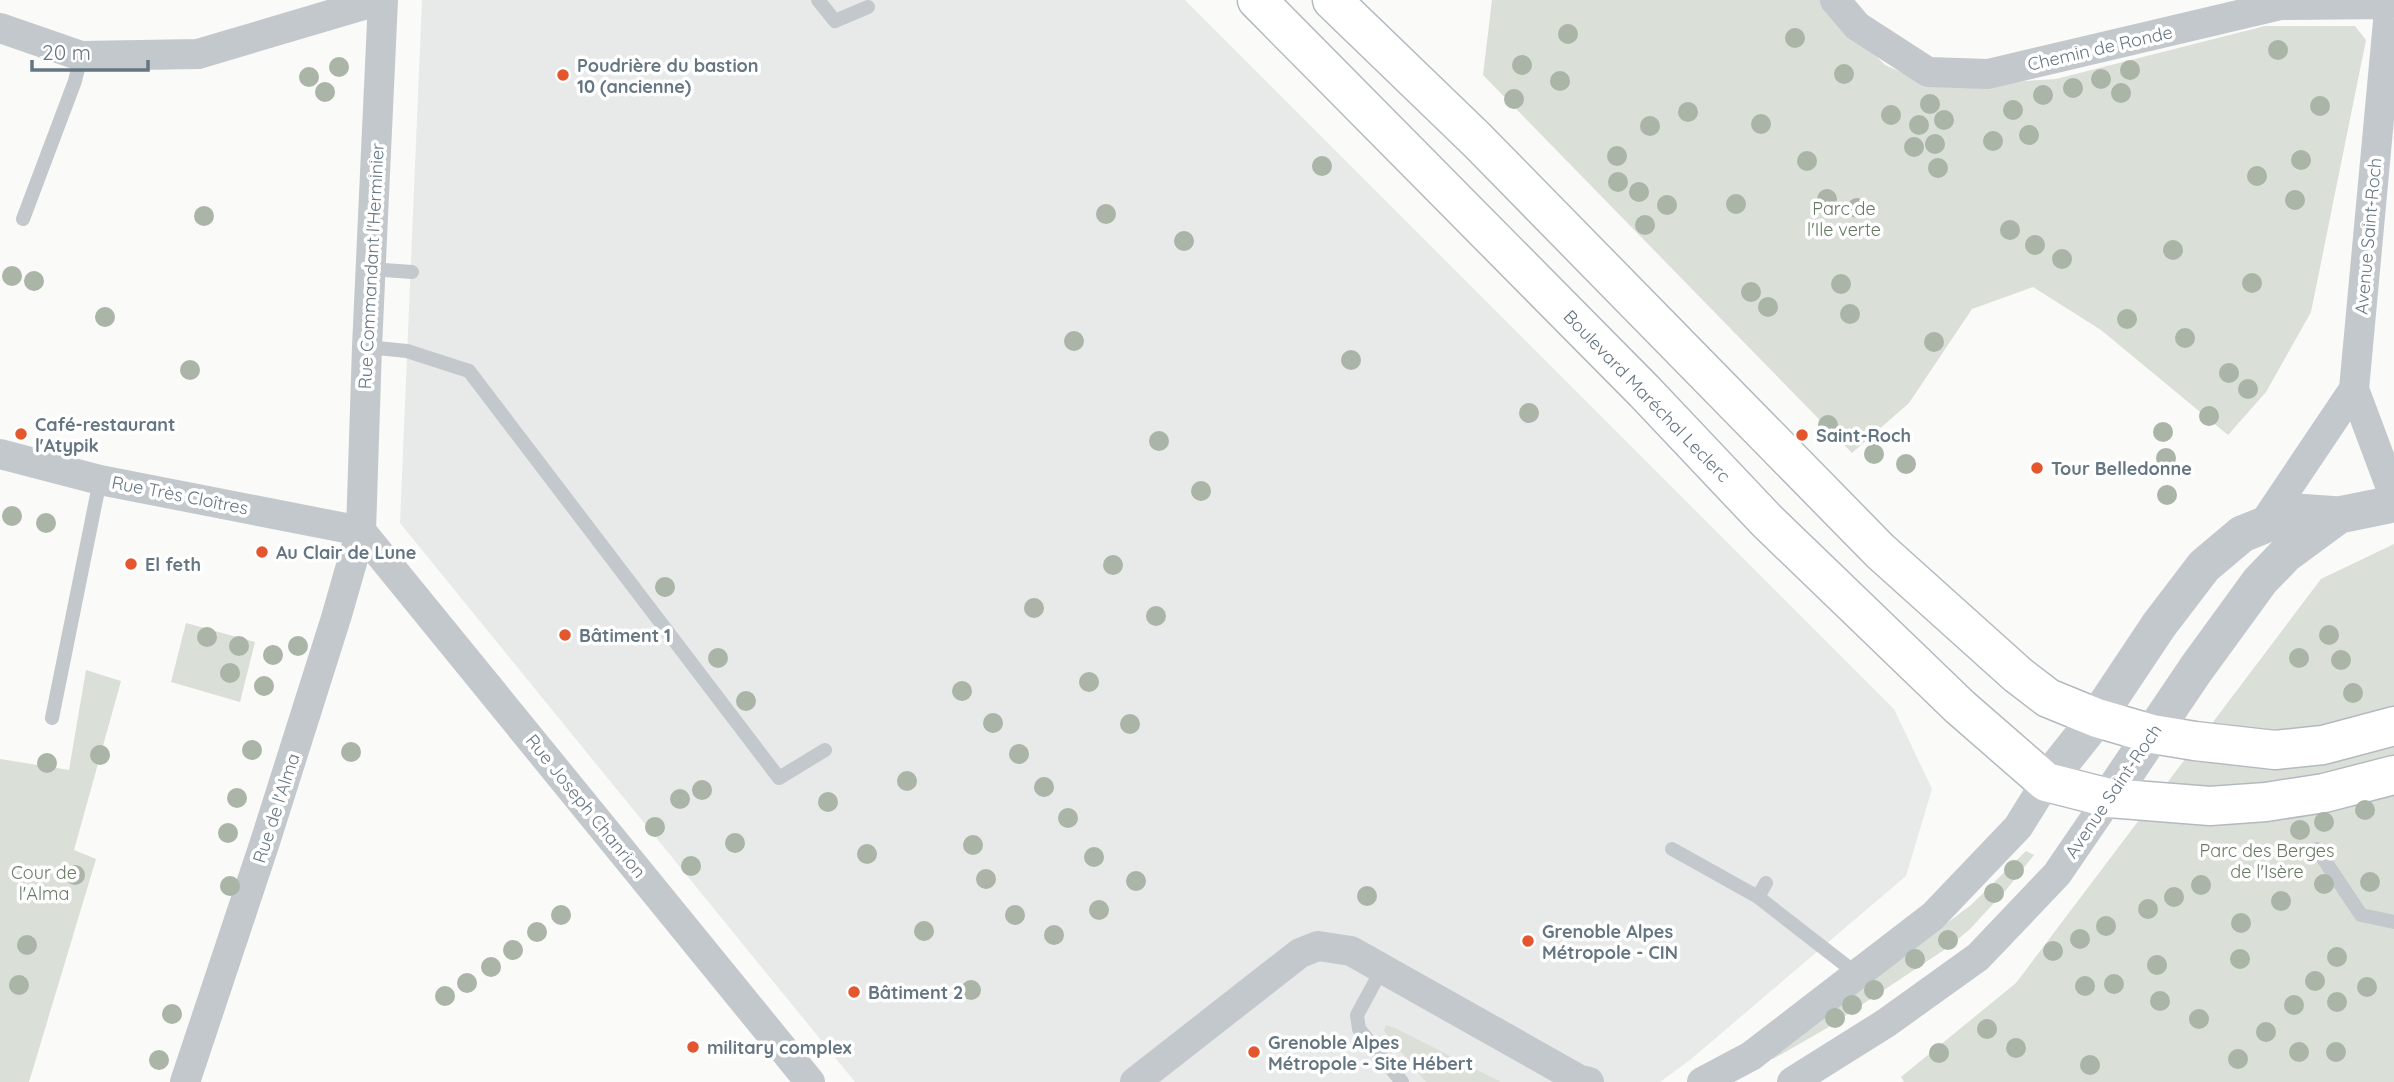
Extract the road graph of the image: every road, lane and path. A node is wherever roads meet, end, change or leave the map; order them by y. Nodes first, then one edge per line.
1 (381, 0) edge
2 (818, 0) edge
3 (1257, 0) edge
4 (1332, 0) edge
5 (1835, 0) edge
6 (2390, 2) edge
7 (868, 7) dead end
8 (0, 27) edge
9 (81, 55) junction
10 (23, 219) dead end
11 (370, 269) junction
12 (411, 272) dead end
13 (367, 347) junction
14 (2354, 389) junction
15 (0, 454) edge
16 (100, 480) junction
17 (2394, 496) edge
18 (2394, 504) edge
19 (2339, 515) junction
20 (2262, 526) junction
21 (361, 531) junction
22 (52, 718) dead end
23 (2097, 718) junction
24 (2394, 726) edge
25 (2152, 734) junction
26 (825, 750) dead end
27 (2394, 775) edge
28 (2046, 782) junction
29 (2109, 798) junction
30 (1672, 849) dead end
31 (2317, 849) dead end
32 (1766, 883) dead end
33 (1758, 897) junction
34 (2394, 922) edge
35 (1382, 969) junction
36 (1857, 974) junction
37 (1750, 1069) edge
38 (1583, 1081) edge
39 (185, 1082) edge
40 (810, 1082) edge
41 (1135, 1082) edge
42 (1402, 1082) edge
43 (1703, 1082) edge
44 (1792, 1082) edge

1 - 9 street
1 - 11 street, Rue Commandant l'Herminier
2 - 7 lane
3 - 28 main road, Boulevard Maréchal Leclerc
4 - 23 main road
5 - 6 street, Chemin de Ronde
6 - 14 street, Avenue Saint-Roch
8 - 9 street
9 - 10 lane
11 - 12 lane
11 - 13 street, Rue Commandant l'Herminier
13 - 21 street, Rue Commandant l'Herminier
13 - 26 lane
14 - 17 street, Avenue Saint-Roch
14 - 20 street, Avenue Saint-Roch
15 - 16 street, Rue Très Cloîtres
16 - 21 street, Rue Très Cloîtres
16 - 22 lane
18 - 19 street
19 - 20 street, Avenue Saint-Roch
19 - 25 street, Avenue Saint-Roch
20 - 23 street, Avenue Saint-Roch
21 - 39 street, Rue de l'Alma
21 - 40 street, Rue Joseph Chanrion
23 - 25 main road
23 - 28 street, Avenue Saint-Roch
24 - 25 main road
25 - 29 street, Avenue Saint-Roch
27 - 29 main road
28 - 29 main road
28 - 36 street, Avenue Saint-Roch
29 - 44 street, Avenue Saint-Roch
30 - 33 lane
31 - 34 lane
32 - 33 lane
33 - 36 lane
35 - 38 street
35 - 41 street
35 - 42 lane
36 - 37 street, Avenue Saint-Roch
37 - 43 street, Avenue Saint-Roch

